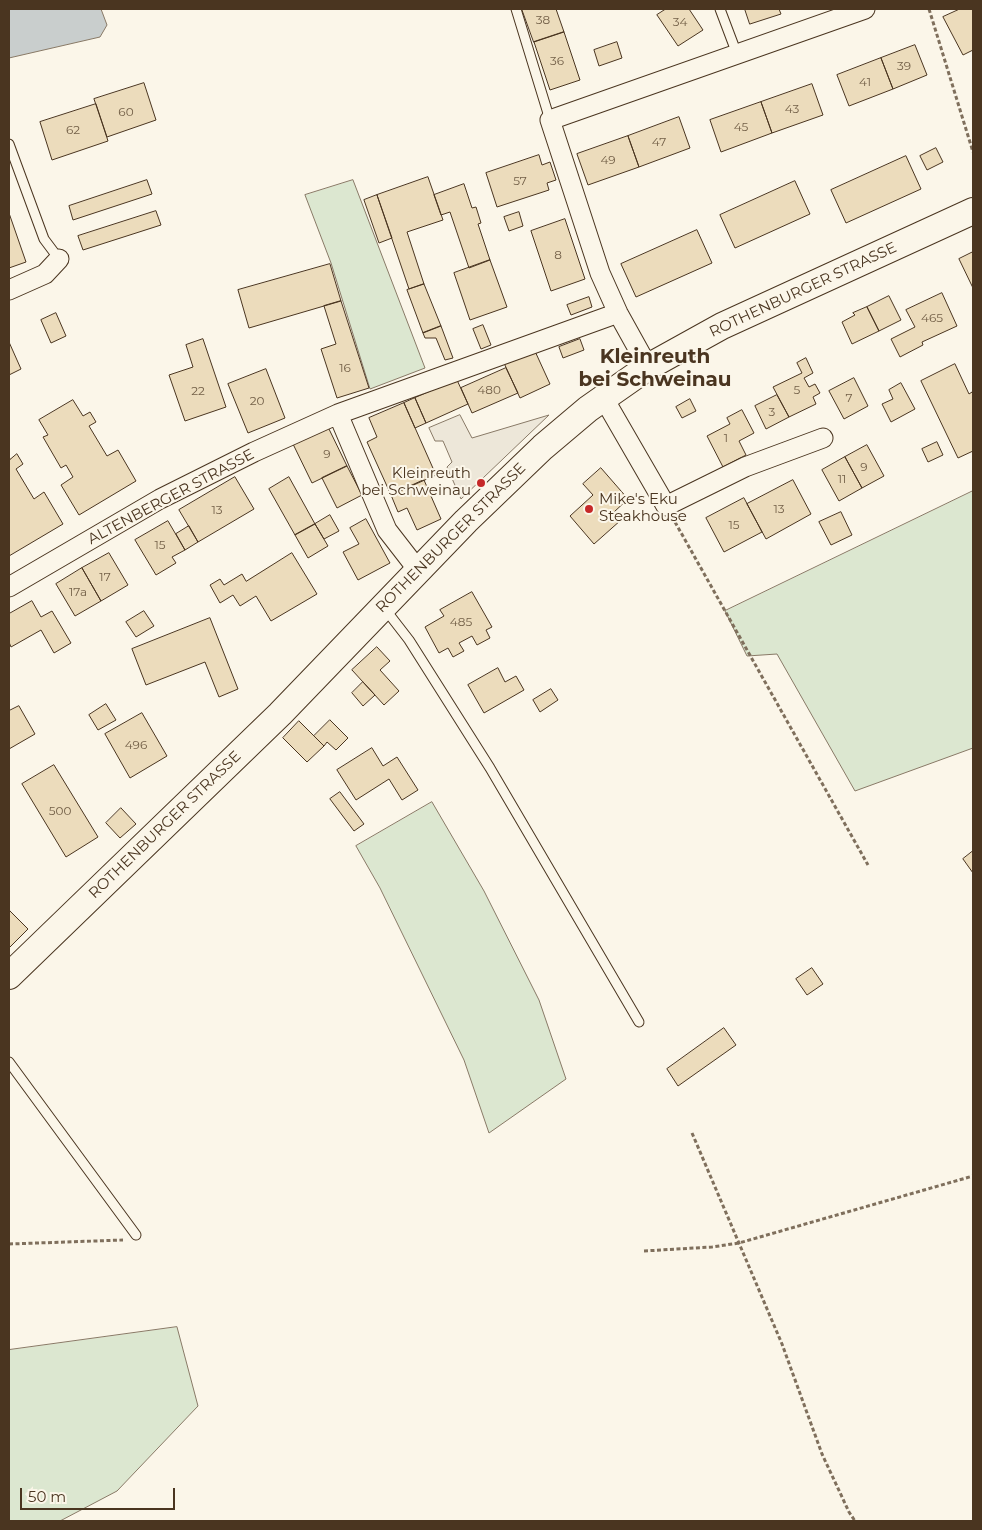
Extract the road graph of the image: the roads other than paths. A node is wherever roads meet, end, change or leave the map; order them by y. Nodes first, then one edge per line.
1 (516, 9) edge
2 (720, 9) edge
3 (865, 9) edge
4 (737, 54) junction
5 (550, 120) junction
6 (9, 144) edge
7 (973, 211) edge
8 (60, 259) joint
9 (9, 290) edge
10 (618, 313) junction
11 (648, 366) junction
12 (603, 397) junction
13 (338, 414) junction
14 (823, 438) dead end
15 (418, 570) junction
16 (9, 586) edge
17 (383, 607) junction
18 (9, 976) edge
19 (639, 1022) dead end
20 (9, 1062) edge
21 (136, 1236) road end

1 - 5 lane
2 - 4 lane
3 - 4 street
4 - 5 street
5 - 10 street
6 - 8 lane
7 - 11 main road, ROTHENBURGER STRASSE
8 - 9 street
10 - 11 street
10 - 13 street, ALTENBERGER STRASSE
11 - 12 main road, ROTHENBURGER STRASSE
12 - 14 street
12 - 15 main road, ROTHENBURGER STRASSE
13 - 15 street
13 - 16 street, ALTENBERGER STRASSE
15 - 17 main road, ROTHENBURGER STRASSE
17 - 18 main road, ROTHENBURGER STRASSE
17 - 19 lane
20 - 21 lane

